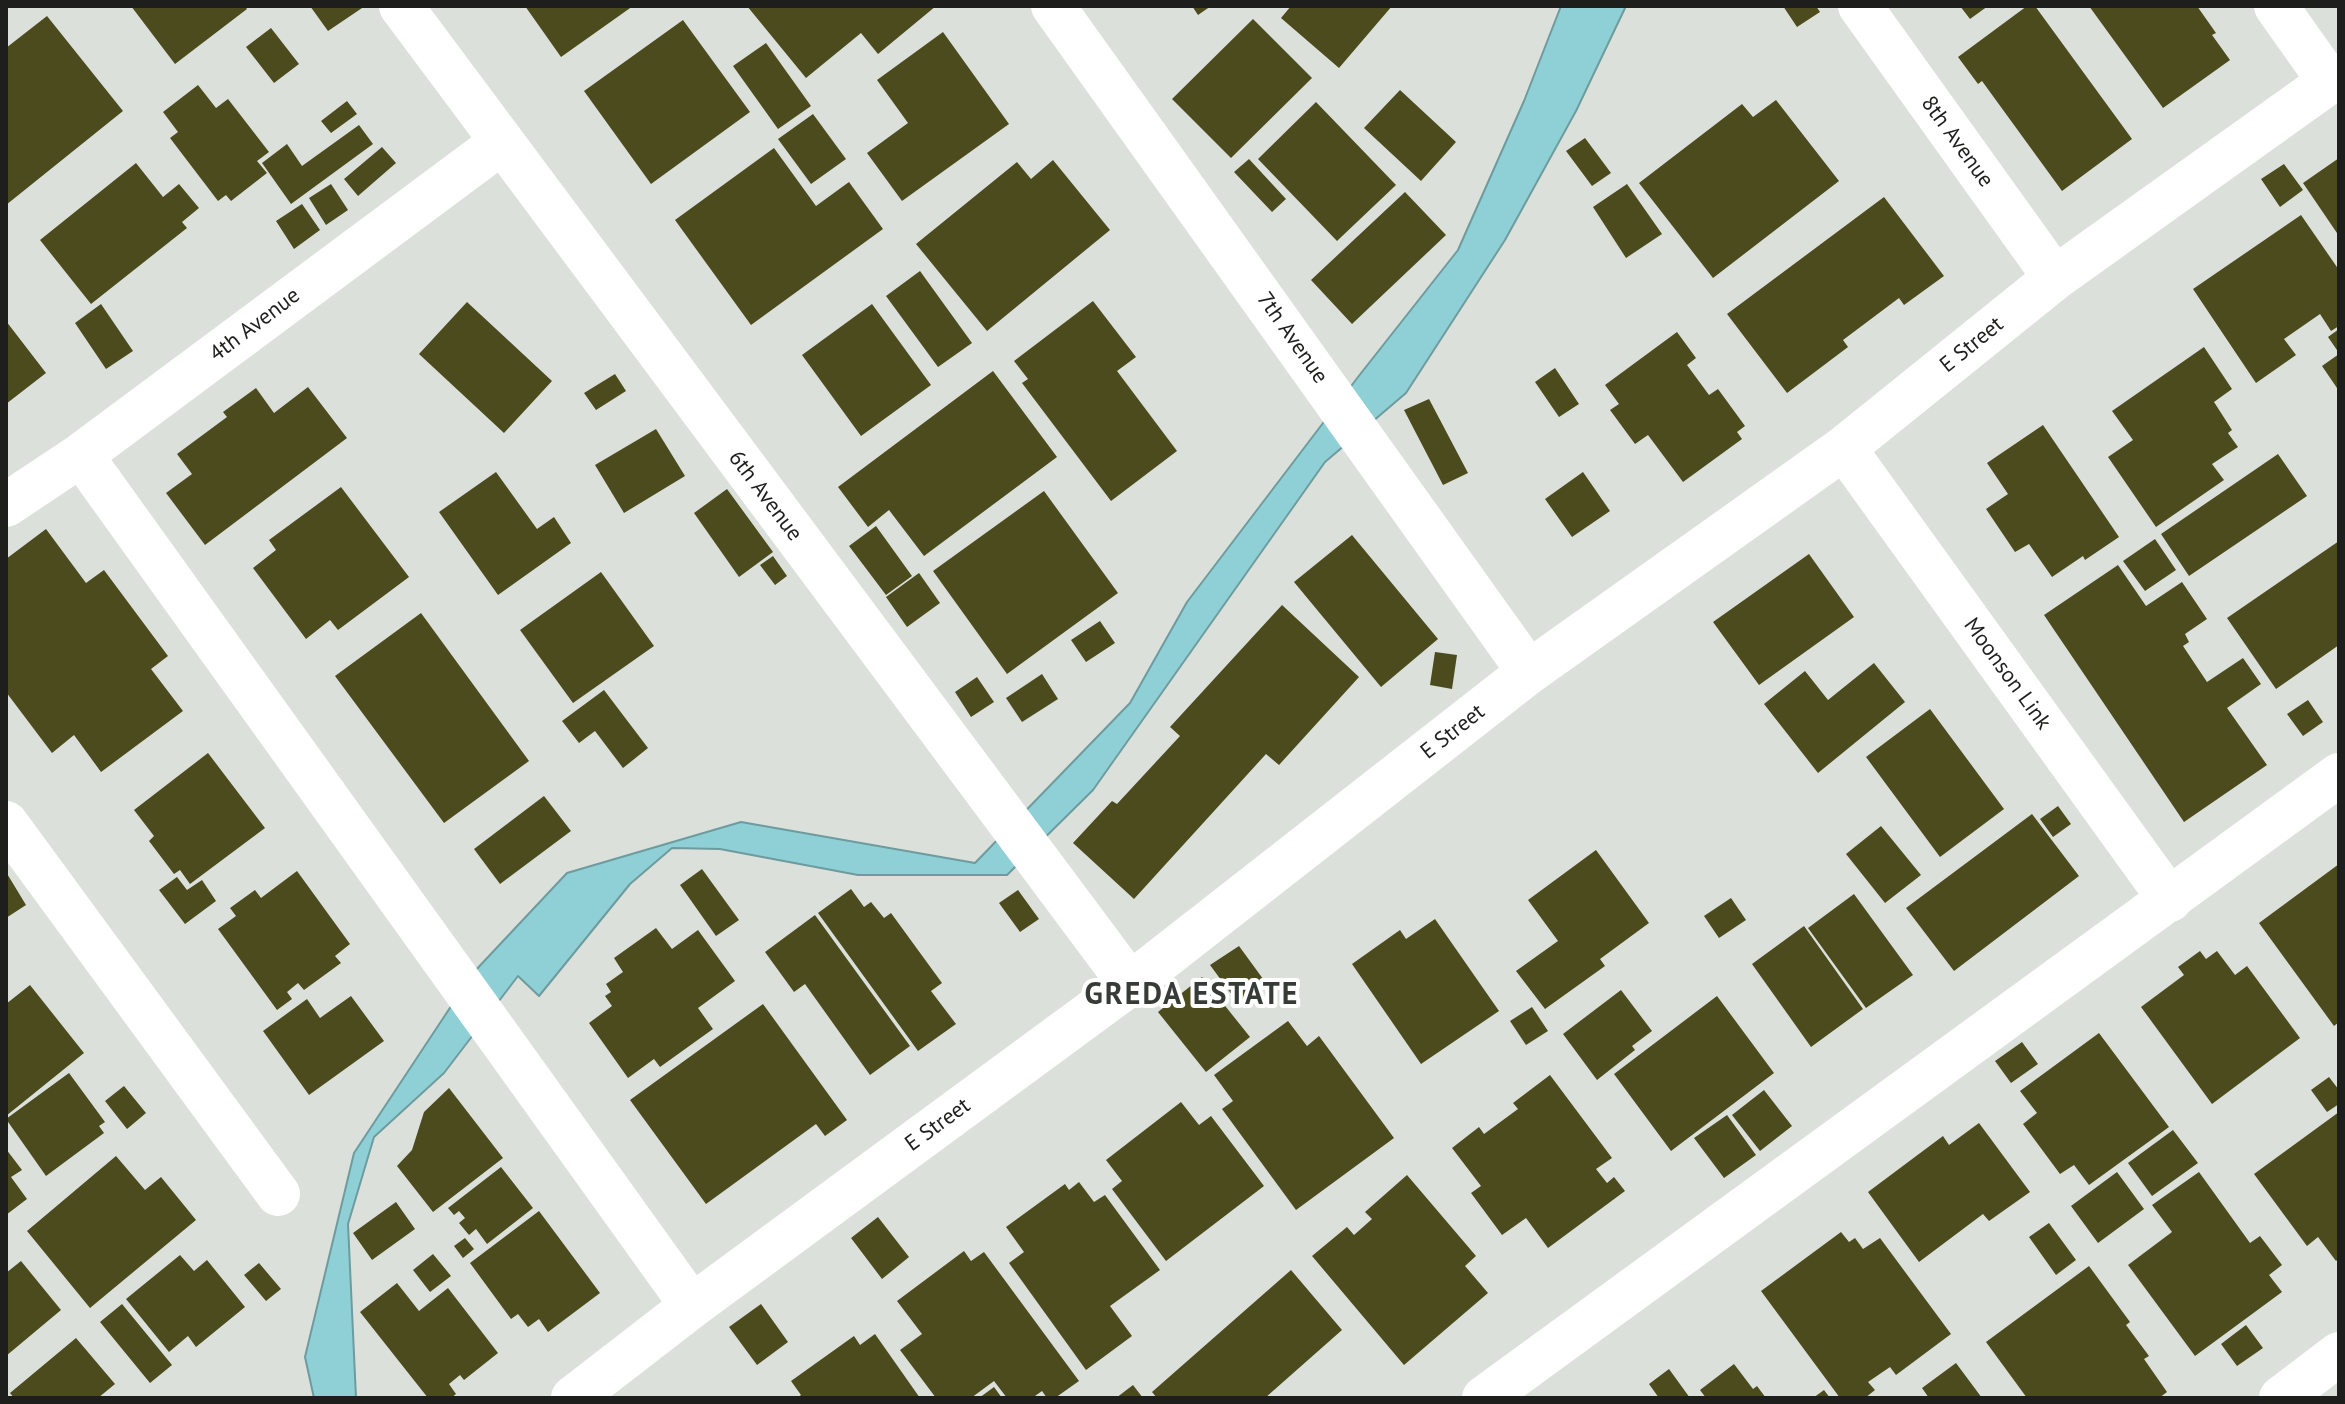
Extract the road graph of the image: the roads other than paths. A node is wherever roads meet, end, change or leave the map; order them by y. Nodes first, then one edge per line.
1 (401, 6) edge
2 (1053, 6) edge
3 (1860, 6) edge
4 (2276, 6) edge
5 (2334, 78) edge
6 (502, 142) junction
7 (2055, 278) junction
8 (1844, 448) junction
9 (81, 455) junction
10 (6, 505) edge
11 (1529, 672) junction
12 (2339, 775) edge
13 (6, 823) edge
14 (2170, 900) junction
15 (1130, 984) junction
16 (278, 1194) dead end
17 (692, 1306) junction
18 (2339, 1354) edge
19 (1536, 1383) edge
20 (573, 1398) edge
21 (1484, 1398) edge
22 (2282, 1398) edge

1 - 6 street, 6th Avenue
2 - 11 street, 7th Avenue
3 - 7 street, 8th Avenue
4 - 5 street
5 - 7 street, E Street
6 - 9 street, 4th Avenue
6 - 15 street, 6th Avenue
7 - 8 street, E Street
8 - 11 street, E Street
8 - 14 street, Moonson Link
9 - 10 street, 4th Avenue
9 - 17 street
11 - 15 street, E Street
12 - 14 street
13 - 16 street
14 - 19 street
15 - 17 street, E Street
17 - 20 street, E Street
18 - 22 street
19 - 21 street

